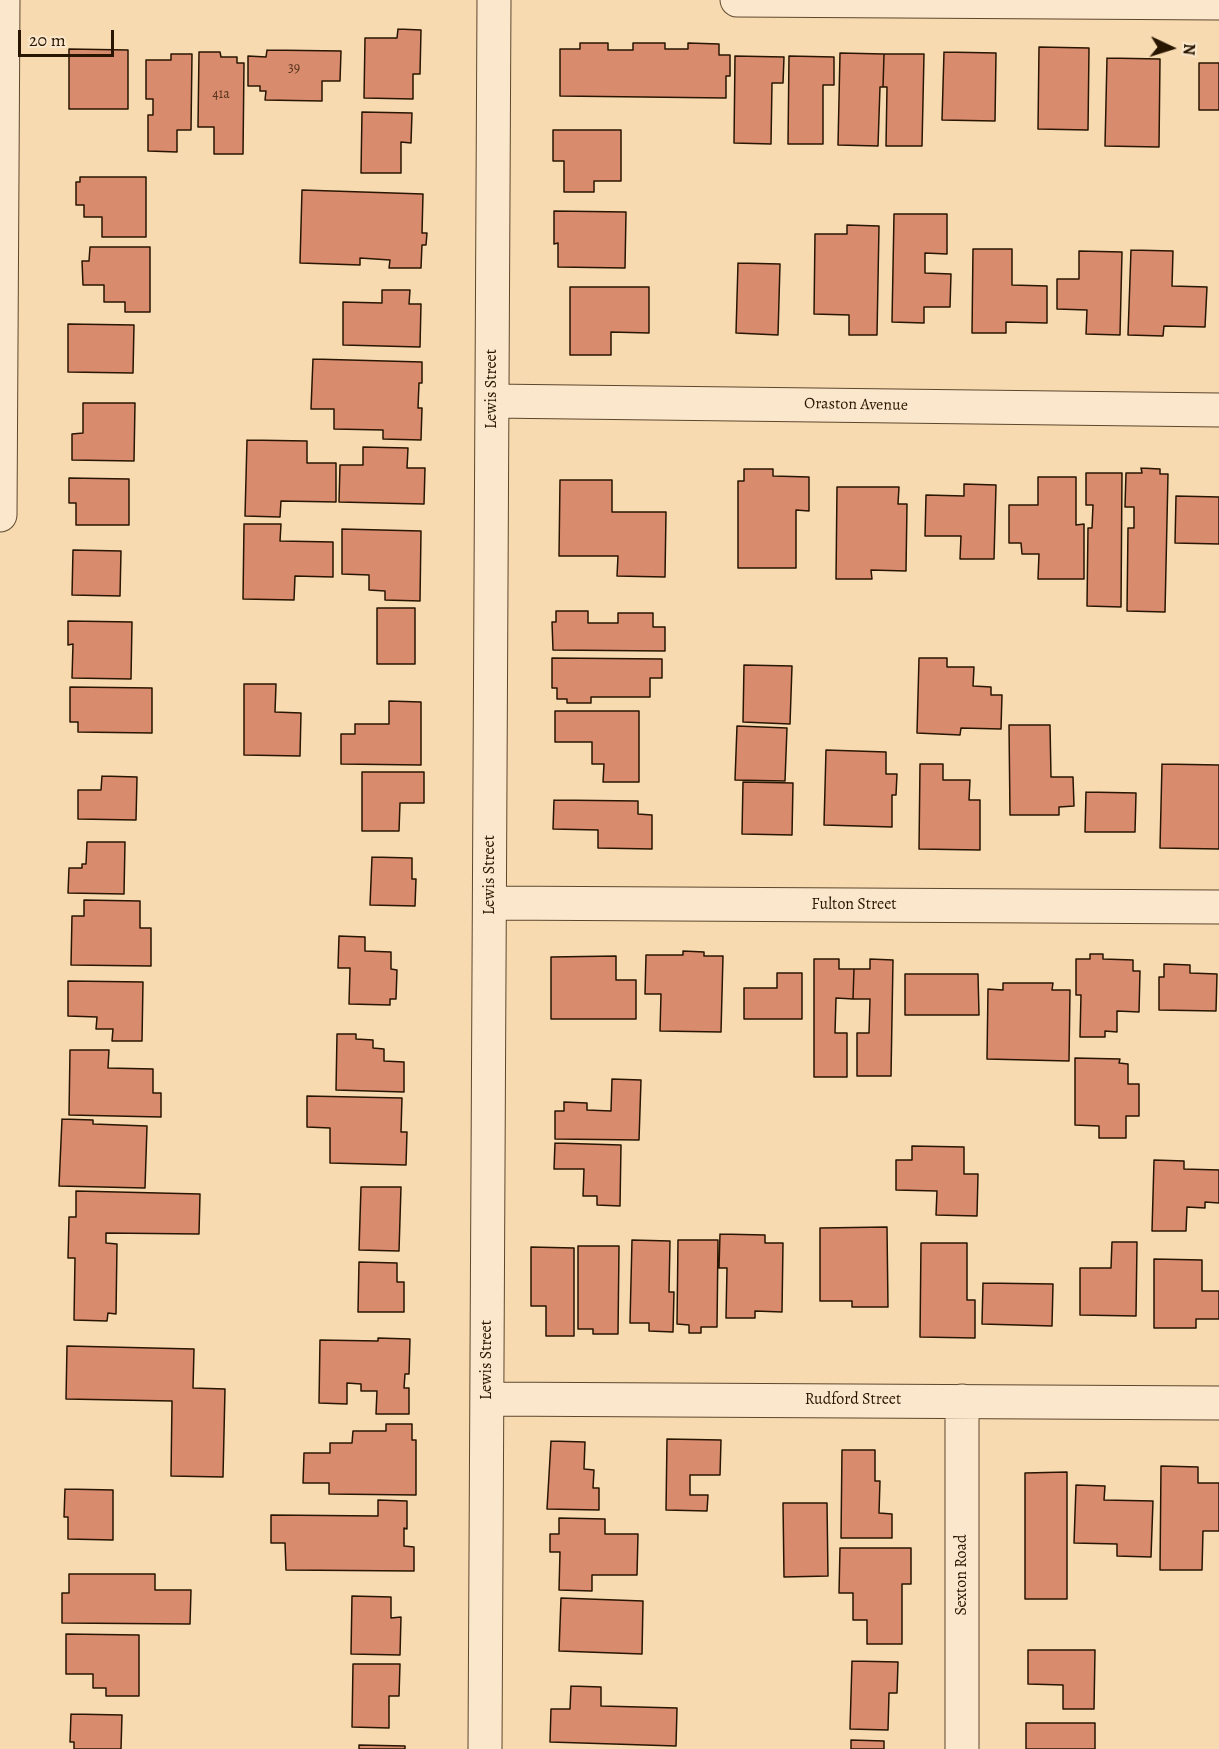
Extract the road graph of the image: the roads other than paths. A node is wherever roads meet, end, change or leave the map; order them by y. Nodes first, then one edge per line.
1 (3, 0) edge
2 (494, 0) edge
3 (737, 0) edge
4 (1219, 3) edge
5 (492, 401) junction
6 (1219, 410) edge
7 (0, 515) edge
8 (490, 903) junction
9 (1219, 907) edge
10 (487, 1400) junction
11 (962, 1401) junction
12 (1219, 1403) edge
13 (485, 1749) edge
14 (962, 1749) edge

1 - 7 street
2 - 5 street, Lewis Street
3 - 4 street
5 - 6 street, Oraston Avenue
5 - 8 street, Lewis Street
8 - 9 street, Fulton Street
8 - 10 street, Lewis Street
10 - 11 street, Rudford Street
10 - 13 street, Lewis Street
11 - 12 street, Rudford Street
11 - 14 street, Sexton Road

